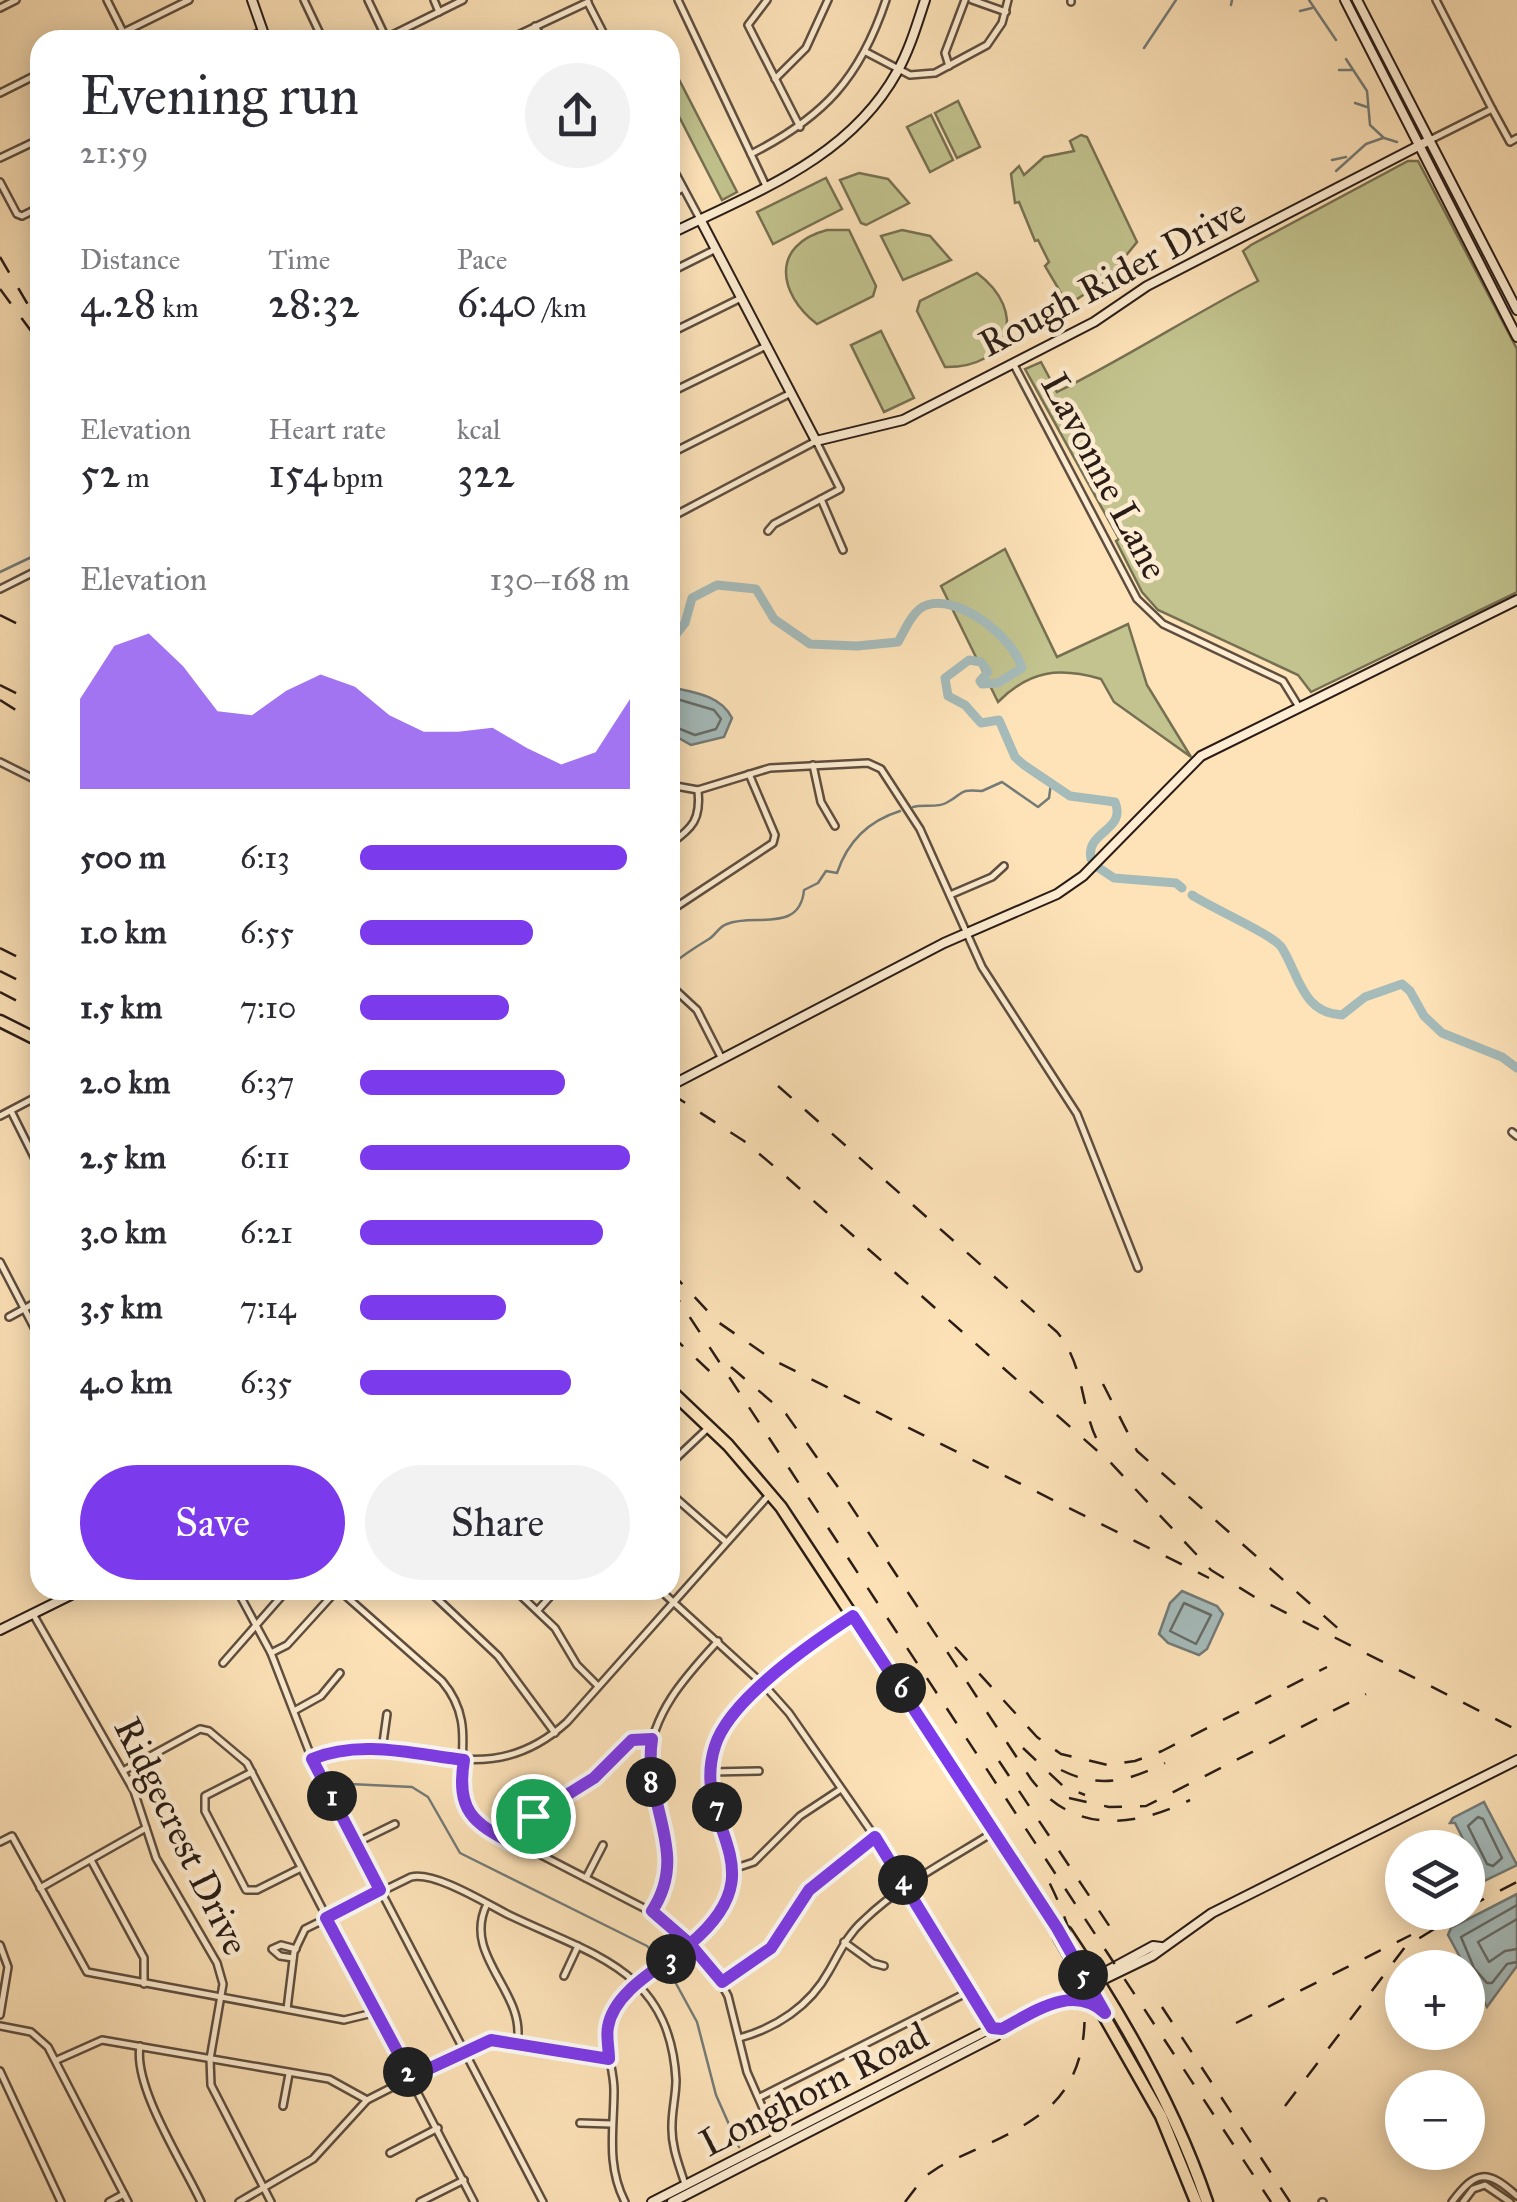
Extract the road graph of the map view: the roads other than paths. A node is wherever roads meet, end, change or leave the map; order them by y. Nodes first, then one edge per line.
1 (16, 0) edge
2 (107, 0) edge
3 (189, 0) edge
4 (252, 0) edge
5 (304, 0) edge
6 (368, 0) edge
7 (434, 0) edge
8 (463, 0) edge
9 (678, 0) edge
10 (767, 0) edge
11 (828, 0) edge
12 (886, 0) edge
13 (925, 0) edge
14 (964, 0) edge
15 (972, 0) edge
16 (1008, 0) edge
17 (1345, 0) edge
18 (1358, 0) edge
19 (1436, 0) edge
20 (587, 1) edge
21 (0, 8) edge
22 (439, 12) junction
23 (1006, 12) junction
24 (536, 26) junction
25 (123, 30) edge
26 (128, 30) edge
27 (262, 30) edge
28 (318, 30) edge
29 (380, 30) edge
30 (402, 30) edge
31 (528, 30) edge
32 (538, 30) edge
33 (602, 30) edge
34 (1362, 34) junction
35 (866, 52) junction
36 (949, 66) junction
37 (899, 70) junction
38 (30, 78) edge
39 (775, 79) junction
40 (1399, 82) junction
41 (0, 93) edge
42 (1492, 109) junction
43 (800, 126) junction
44 (1517, 138) edge
45 (30, 144) edge
46 (1424, 144) junction
47 (751, 154) junction
48 (0, 158) edge
49 (680, 181) edge
50 (0, 182) edge
51 (766, 186) junction
52 (684, 188) junction
53 (680, 190) edge
54 (30, 212) edge
55 (700, 220) junction
56 (680, 229) edge
57 (716, 250) junction
58 (680, 267) edge
59 (741, 298) junction
60 (1517, 310) edge
61 (680, 328) edge
62 (1517, 337) edge
63 (766, 346) junction
64 (1013, 363) junction
65 (680, 388) edge
66 (792, 393) junction
67 (816, 441) junction
68 (680, 449) edge
69 (821, 499) junction
70 (680, 513) edge
71 (768, 532) dead end
72 (843, 550) dead end
73 (30, 574) edge
74 (0, 589) edge
75 (1517, 600) edge
76 (1298, 707) junction
77 (0, 762) edge
78 (812, 765) junction
79 (749, 774) junction
80 (30, 777) edge
81 (680, 787) edge
82 (698, 790) junction
83 (835, 826) dead end
84 (680, 835) edge
85 (1004, 866) dead end
86 (950, 895) junction
87 (680, 905) edge
88 (966, 932) junction
89 (680, 995) edge
90 (0, 1021) edge
91 (30, 1036) edge
92 (722, 1058) junction
93 (680, 1081) edge
94 (30, 1101) edge
95 (11, 1111) junction
96 (0, 1116) edge
97 (30, 1149) edge
98 (0, 1262) edge
99 (1138, 1268) dead end
100 (30, 1304) edge
101 (25, 1310) junction
102 (9, 1317) dead end
103 (30, 1319) edge
104 (680, 1399) edge
105 (710, 1426) junction
106 (680, 1454) edge
107 (771, 1493) junction
108 (680, 1502) edge
109 (726, 1542) junction
110 (680, 1593) edge
111 (61, 1600) edge
112 (243, 1600) edge
113 (278, 1600) edge
114 (329, 1600) edge
115 (349, 1600) edge
116 (439, 1600) edge
117 (526, 1600) edge
118 (547, 1600) edge
119 (673, 1601) joint
120 (538, 1611) junction
121 (33, 1614) junction
122 (853, 1616) junction
123 (256, 1624) junction
124 (0, 1630) edge
125 (718, 1641) junction
126 (271, 1654) junction
127 (223, 1663) dead end
128 (340, 1673) dead end
129 (764, 1685) junction
130 (598, 1686) junction
131 (294, 1711) junction
132 (387, 1714) dead end
133 (555, 1733) junction
134 (652, 1739) junction
135 (382, 1750) junction
136 (312, 1759) junction
137 (464, 1760) junction
138 (1517, 1760) edge
139 (123, 1771) junction
140 (759, 1771) dead end
141 (252, 1772) junction
142 (710, 1772) junction
143 (841, 1789) junction
144 (395, 1824) dead end
145 (147, 1827) junction
146 (994, 1831) junction
147 (875, 1837) junction
148 (0, 1842) edge
149 (356, 1843) junction
150 (514, 1844) junction
151 (603, 1846) dead end
152 (90, 1860) junction
153 (300, 1868) junction
154 (733, 1869) junction
155 (586, 1879) junction
156 (40, 1888) junction
157 (908, 1888) junction
158 (380, 1890) junction
159 (488, 1904) junction
160 (652, 1911) junction
161 (326, 1918) junction
162 (844, 1942) junction
163 (690, 1944) junction
164 (0, 1946) edge
165 (578, 1946) junction
166 (296, 1949) junction
167 (293, 1958) junction
168 (884, 1966) dead end
169 (564, 1976) dead end
170 (722, 1982) junction
171 (1093, 1982) junction
172 (144, 1984) junction
173 (640, 1984) junction
174 (972, 1990) junction
175 (221, 1998) junction
176 (1063, 2000) junction
177 (287, 2009) junction
178 (1040, 2010) junction
179 (376, 2012) junction
180 (1105, 2013) junction
181 (0, 2015) edge
182 (0, 2026) edge
183 (997, 2029) junction
184 (738, 2039) junction
185 (516, 2043) junction
186 (140, 2046) junction
187 (464, 2051) junction
188 (210, 2059) junction
189 (609, 2059) junction
190 (57, 2060) junction
191 (0, 2072) edge
192 (289, 2074) junction
193 (411, 2077) junction
194 (759, 2098) junction
195 (367, 2100) junction
196 (284, 2106) dead end
197 (580, 2124) dead end
198 (611, 2124) junction
199 (438, 2128) junction
200 (779, 2143) junction
201 (390, 2153) dead end
202 (464, 2180) junction
203 (264, 2188) junction
204 (688, 2189) junction
205 (124, 2194) junction
206 (1517, 2196) edge
207 (61, 2202) edge
208 (109, 2202) edge
209 (128, 2202) edge
210 (202, 2202) edge
211 (239, 2202) edge
212 (272, 2202) edge
213 (420, 2202) edge
214 (474, 2202) edge
215 (542, 2202) edge
216 (625, 2202) edge
217 (652, 2202) edge
218 (672, 2202) edge
219 (1196, 2202) edge
220 (1206, 2202) edge
221 (1452, 2202) edge
222 (1463, 2202) edge
223 (1510, 2202) edge

1 - 21 street
2 - 25 street
3 - 26 street
4 - 27 main road
5 - 28 street
6 - 29 street
7 - 22 street
8 - 22 street
9 - 47 street
10 - 39 street
11 - 39 street
12 - 35 street
13 - 37 main road
14 - 36 street
15 - 23 street
16 - 23 street
17 - 34 main road
18 - 40 main road
19 - 42 street
20 - 24 street
20 - 33 street
22 - 30 street
23 - 36 street
24 - 31 street
24 - 32 street
34 - 40 main road
34 - 46 main road
35 - 37 street
35 - 43 street
36 - 37 street
37 - 51 main road
38 - 41 street
39 - 43 street
40 - 46 main road
42 - 44 street
42 - 46 street
43 - 47 street
45 - 48 street
46 - 60 main road
46 - 62 main road
46 - 64 main road, Rough Rider Drive
47 - 51 street
49 - 52 street
50 - 54 street
51 - 55 main road
52 - 53 street
52 - 55 street
55 - 56 main road
55 - 57 main road
57 - 58 street
57 - 59 main road
59 - 61 street
59 - 63 main road
63 - 65 street
63 - 66 main road
64 - 67 main road, Rough Rider Drive
64 - 76 street, Lavonne Lane
66 - 67 main road
66 - 68 street
67 - 69 street
67 - 70 street
69 - 71 street
69 - 72 street
73 - 74 street
75 - 76 main road
76 - 88 main road
77 - 80 street
78 - 79 street
78 - 83 street
78 - 86 street
79 - 82 street
79 - 87 street
81 - 82 street
82 - 84 street
85 - 86 street
86 - 88 street
88 - 92 main road
88 - 99 street
89 - 92 street
90 - 91 main road
92 - 93 main road
94 - 95 street
95 - 96 street
95 - 97 street
98 - 101 street
100 - 101 street
101 - 102 street
101 - 103 street
104 - 105 main road
105 - 106 street
105 - 107 main road
107 - 109 street
107 - 122 main road
108 - 109 street
109 - 110 street
111 - 121 main road
112 - 123 street
113 - 123 street
114 - 126 street
115 - 137 street
116 - 133 street
117 - 120 street
118 - 120 street
119 - 125 street
119 - 130 street
120 - 130 street
121 - 124 main road
121 - 139 street, Ridgecrest Drive
122 - 129 street
122 - 146 main road
123 - 126 street
123 - 127 street
125 - 129 street
125 - 134 street
126 - 131 street
128 - 131 street
129 - 142 street
129 - 143 street
130 - 133 street
131 - 136 street
132 - 135 street
133 - 137 street
134 - 150 street
134 - 160 street
135 - 136 street
135 - 137 street
136 - 149 street
137 - 150 street
138 - 171 main road
139 - 141 street
139 - 145 street, Ridgecrest Drive
140 - 142 street
141 - 153 street
141 - 153 street
142 - 154 street
143 - 147 street
143 - 154 street
144 - 149 street
145 - 152 street
145 - 175 street, Ridgecrest Drive
146 - 157 street
146 - 171 main road
147 - 157 street
147 - 170 street
148 - 156 street
149 - 158 street
150 - 155 street
151 - 155 street
152 - 156 street
152 - 172 street
153 - 161 street
154 - 163 street
155 - 160 street
156 - 172 street
157 - 162 street
157 - 174 street
158 - 159 street
158 - 161 street
158 - 187 street
159 - 165 street
159 - 185 street
160 - 163 street
161 - 166 street
161 - 179 street
162 - 168 street
162 - 184 street
163 - 170 street
163 - 173 street
164 - 181 street
165 - 169 street
165 - 173 street
166 - 167 street
166 - 167 street
167 - 177 street
170 - 184 street
171 - 176 main road, Longhorn Road
171 - 178 main road, Longhorn Road
171 - 180 main road
171 - 220 main road
172 - 175 street
173 - 189 street
173 - 204 street
174 - 183 street
174 - 194 street
175 - 177 street
175 - 188 street, Ridgecrest Drive
176 - 178 main road, Longhorn Road
176 - 180 main road
177 - 179 street
178 - 183 main road, Longhorn Road
179 - 193 street
180 - 219 main road
182 - 190 street
183 - 200 main road, Longhorn Road
184 - 194 street
185 - 187 street
185 - 189 street
186 - 188 street
186 - 190 street
186 - 210 street
187 - 193 street
187 - 215 street
188 - 192 street
188 - 203 street, Ridgecrest Drive
189 - 198 street
190 - 205 street
191 - 207 street
192 - 195 street
192 - 196 street
193 - 195 street
193 - 199 street
194 - 200 street
195 - 203 street
197 - 198 street
198 - 216 street
199 - 201 street
199 - 202 street
200 - 204 main road, Longhorn Road
202 - 213 street
202 - 214 street
203 - 211 street
203 - 212 street, Ridgecrest Drive
204 - 217 main road, Longhorn Road
204 - 218 main road, Longhorn Road
205 - 208 street
205 - 209 street
206 - 221 street
222 - 223 street

